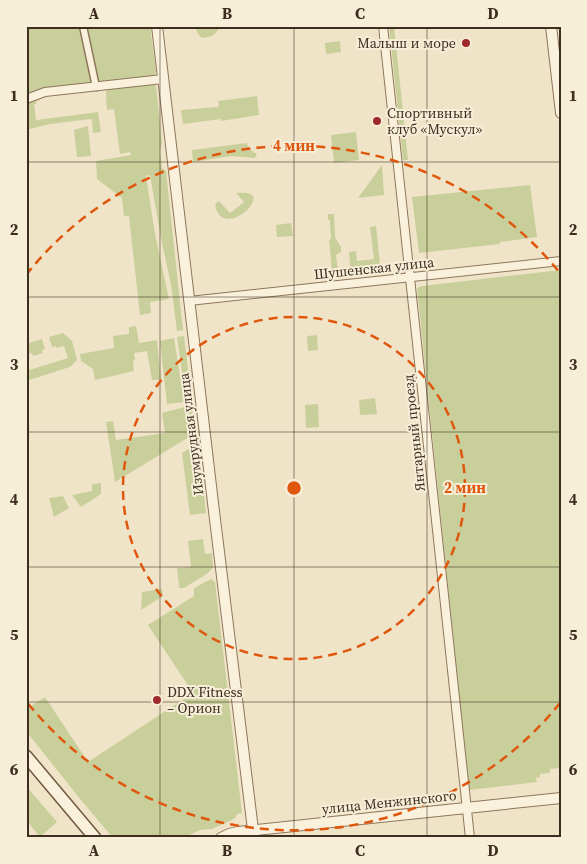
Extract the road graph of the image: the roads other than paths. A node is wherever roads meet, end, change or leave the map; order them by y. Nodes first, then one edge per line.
1 (83, 26) edge
2 (157, 26) edge
3 (383, 26) edge
4 (552, 26) edge
5 (163, 79) junction
6 (96, 87) junction
7 (26, 99) edge
8 (561, 113) edge
9 (561, 261) edge
10 (410, 277) junction
11 (189, 301) junction
12 (26, 756) edge
13 (561, 798) edge
14 (467, 808) junction
15 (253, 834) edge
16 (95, 838) edge
17 (221, 838) edge
18 (470, 838) edge

1 - 6 street
2 - 5 street, Изумрудная улица
3 - 10 street, Янтарный проезд
4 - 8 street
5 - 6 street
5 - 11 street, Изумрудная улица
6 - 7 street
9 - 10 street, Шушенская улица
10 - 11 street, Шушенская улица
10 - 14 street, Янтарный проезд
11 - 15 street, Изумрудная улица
12 - 16 main road
13 - 14 street, улица Менжинского
14 - 15 street, улица Менжинского
14 - 18 street, Янтарный проезд
15 - 17 street, улица Менжинского

